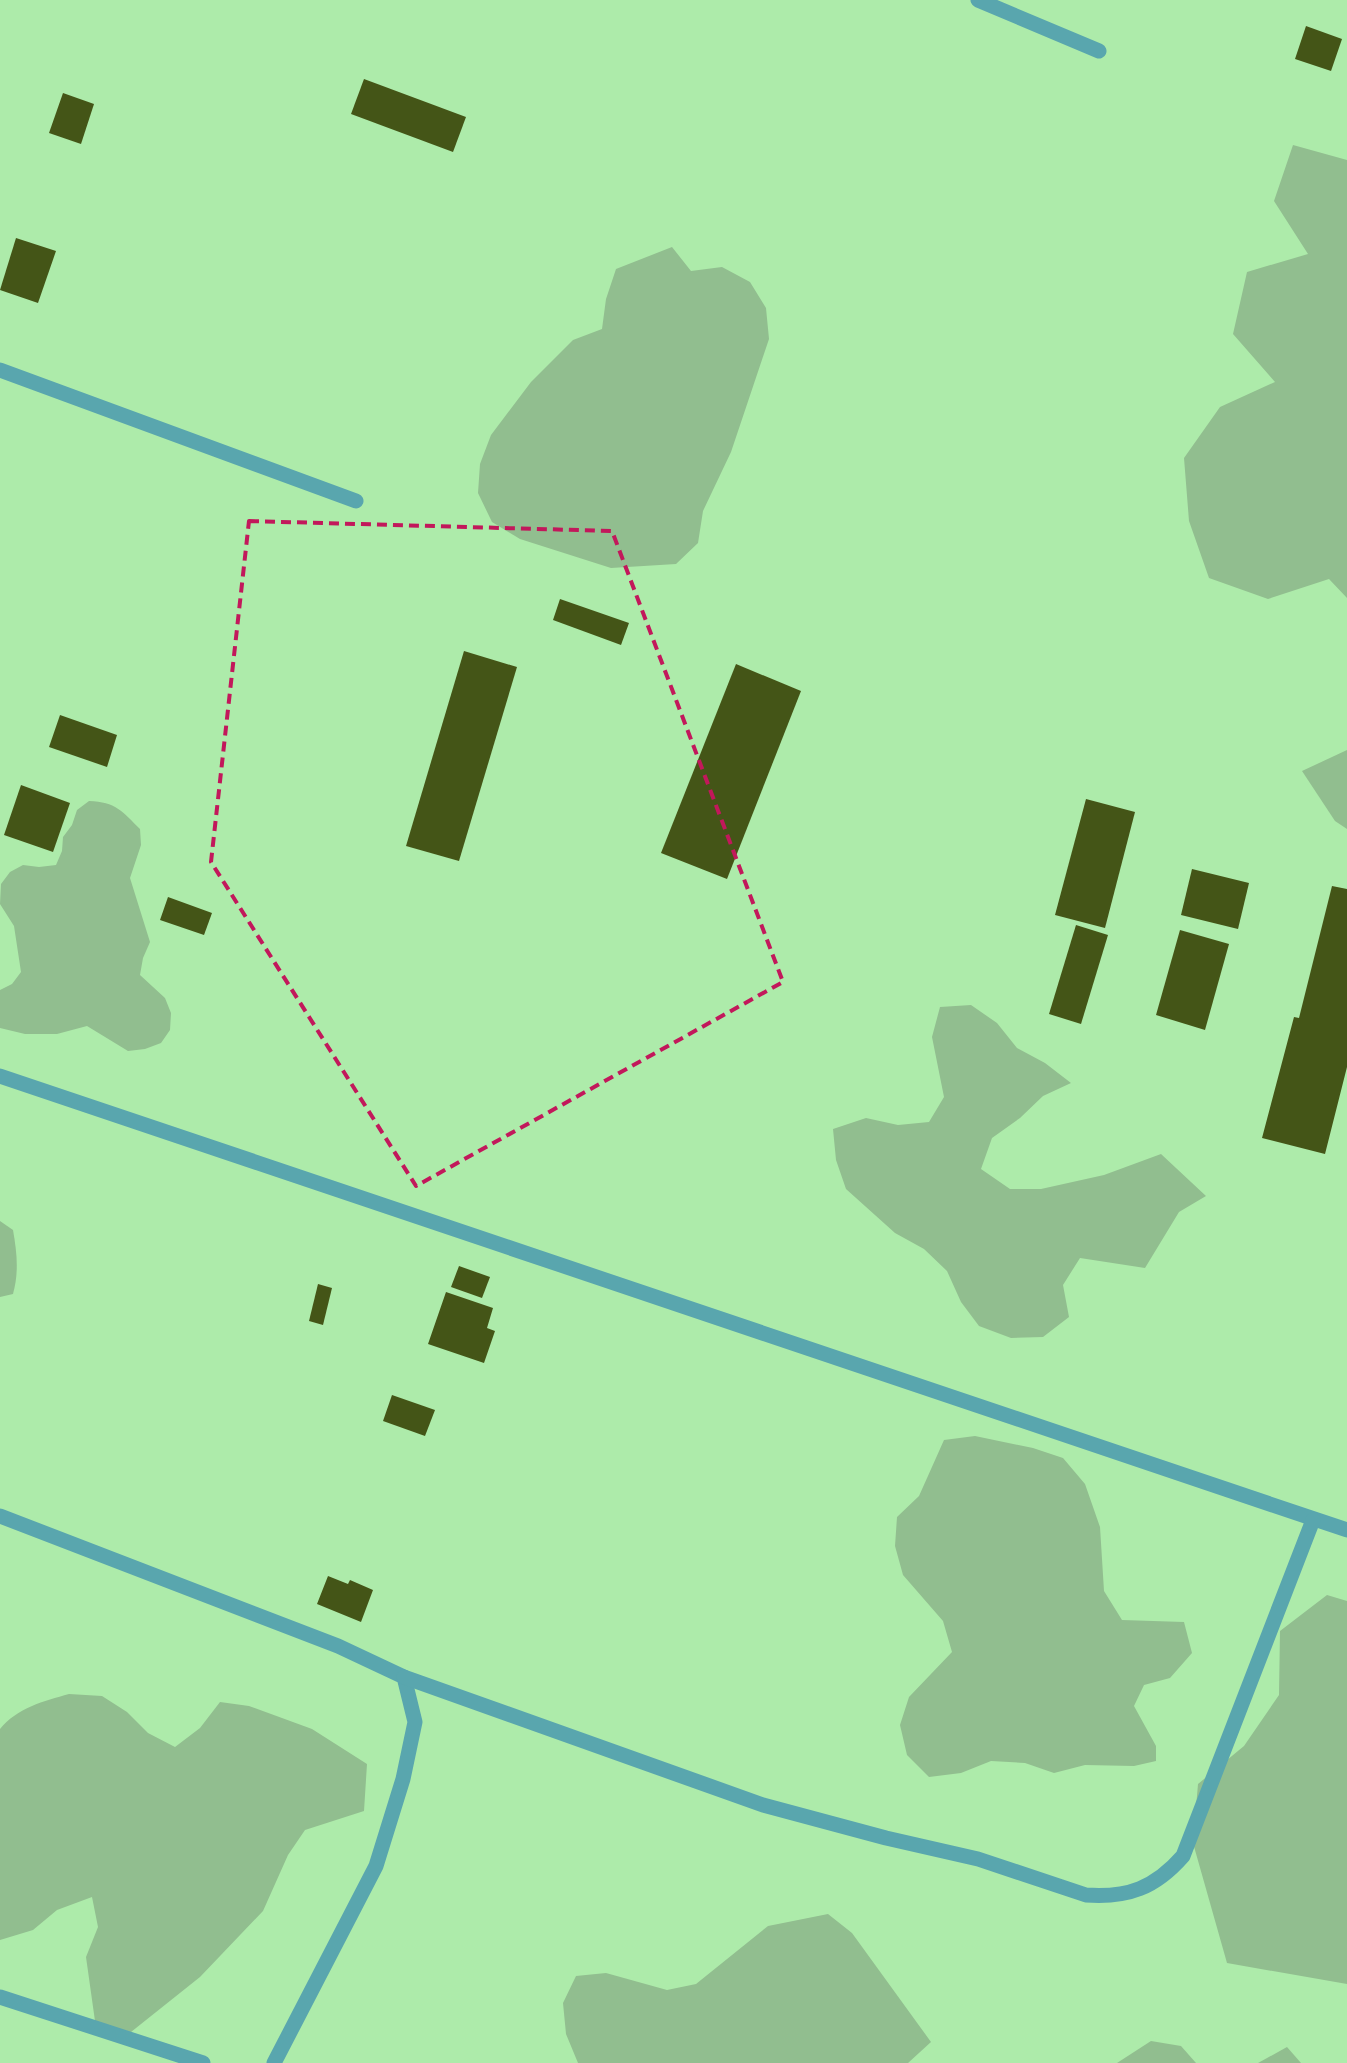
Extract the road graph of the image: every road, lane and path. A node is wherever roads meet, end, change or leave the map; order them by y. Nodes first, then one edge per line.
1 (978, 0) edge
2 (1099, 51) dead end
3 (0, 370) edge
4 (356, 501) dead end
5 (0, 1076) edge
6 (0, 1516) edge
7 (1312, 1520) junction
8 (1347, 1530) edge
9 (404, 1677) junction
10 (0, 1997) edge
11 (203, 2063) edge
12 (274, 2063) edge

1 - 2 street
3 - 4 street
5 - 7 street
6 - 9 street
7 - 8 street
7 - 9 street
9 - 12 street
10 - 11 street

